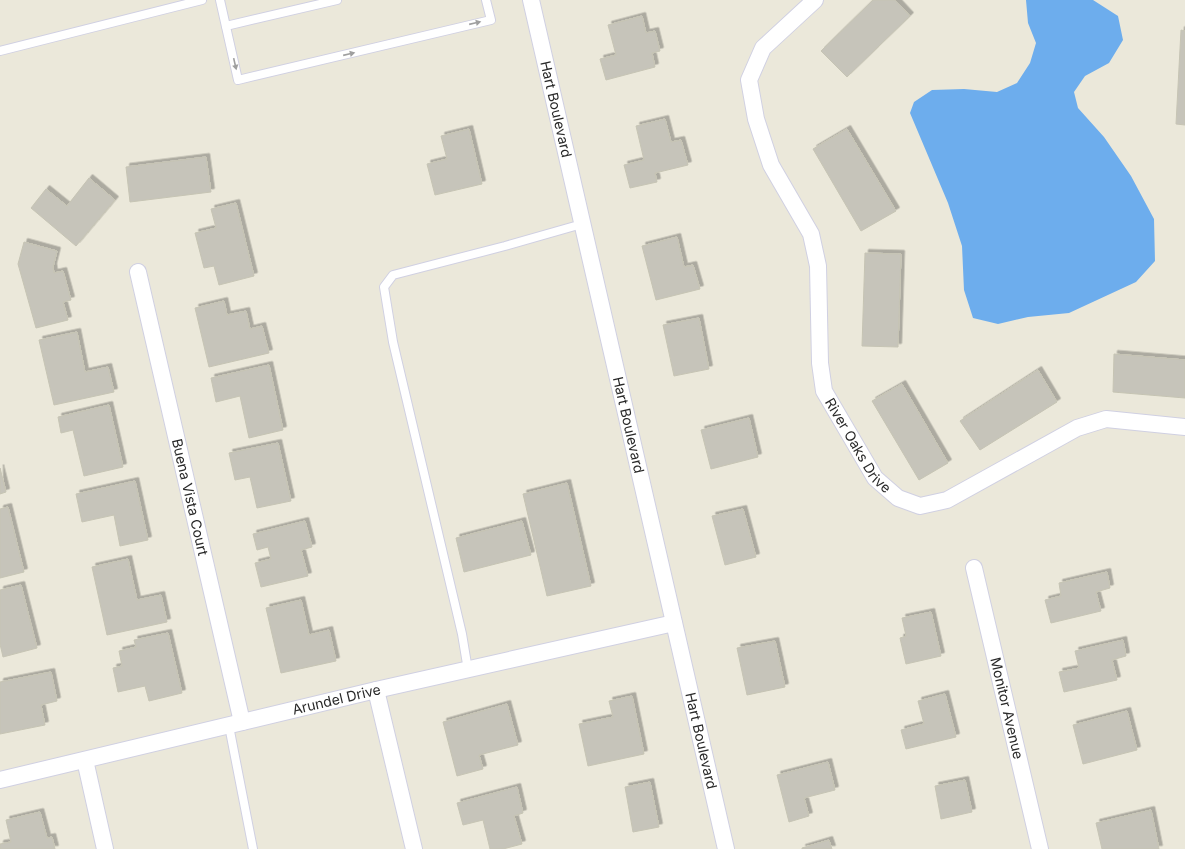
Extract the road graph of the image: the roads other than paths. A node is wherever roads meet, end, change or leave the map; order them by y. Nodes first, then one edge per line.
1 (202, 0) edge
2 (220, 0) edge
3 (337, 0) edge
4 (486, 0) edge
5 (531, 0) edge
6 (815, 0) edge
7 (226, 26) junction
8 (0, 50) edge
9 (582, 224) junction
10 (138, 272) dead end
11 (1185, 427) edge
12 (974, 568) dead end
13 (674, 623) junction
14 (468, 670) junction
15 (376, 690) junction
16 (235, 724) junction
17 (85, 760) junction
18 (0, 780) edge
19 (105, 849) edge
20 (253, 849) edge
21 (414, 849) edge
22 (726, 849) edge
23 (1040, 849) edge

1 - 8 lane
2 - 7 lane
3 - 7 lane
7 -> 4 lane
5 - 9 street, Hart Boulevard
6 - 11 street, River Oaks Drive
9 - 13 street, Hart Boulevard
9 - 14 lane
10 - 16 street, Buena Vista Court
12 - 23 street, Monitor Avenue
13 - 14 street, Arundel Drive
13 - 22 street, Hart Boulevard
14 - 15 street, Arundel Drive
15 - 16 street, Arundel Drive
15 - 21 street
16 - 17 street, Arundel Drive
16 - 20 lane
17 - 18 street, Arundel Drive
17 - 19 street

